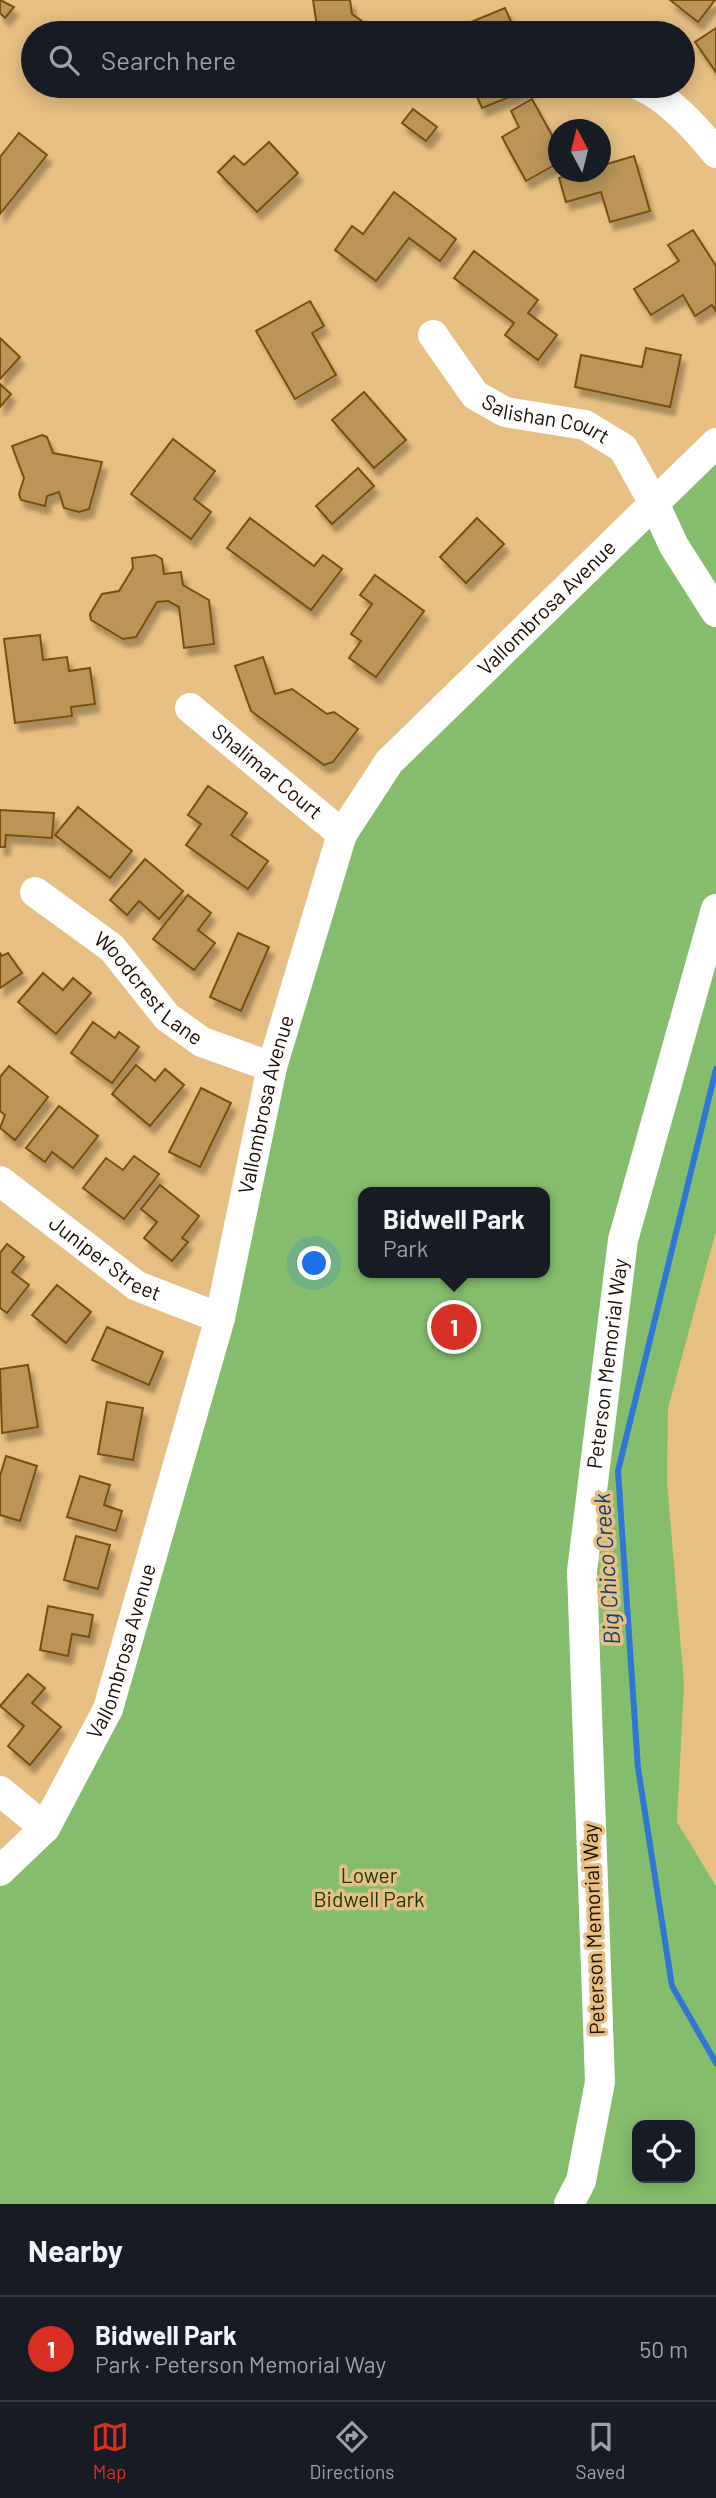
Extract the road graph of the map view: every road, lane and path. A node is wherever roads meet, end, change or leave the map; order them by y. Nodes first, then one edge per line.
1 (660, 98) edge
2 (716, 153) edge
3 (433, 335) dead end
4 (716, 443) edge
5 (655, 505) junction
6 (716, 612) edge
7 (190, 708) dead end
8 (342, 834) junction
9 (35, 892) dead end
10 (716, 909) edge
11 (272, 1068) junction
12 (0, 1181) edge
13 (220, 1318) junction
14 (0, 1791) edge
15 (45, 1828) junction
16 (0, 1871) edge
17 (569, 2204) edge

1 - 2 street
3 - 5 street, Salishan Court
4 - 5 street, Vallombrosa Avenue
5 - 6 street
5 - 8 street, Vallombrosa Avenue
7 - 8 street, Shalimar Court
8 - 11 street, Vallombrosa Avenue
9 - 11 street, Woodcrest Lane
10 - 17 street, Peterson Memorial Way
11 - 13 street, Vallombrosa Avenue
12 - 13 street, Juniper Street
13 - 15 street, Vallombrosa Avenue
14 - 15 street
15 - 16 street, Vallombrosa Avenue

